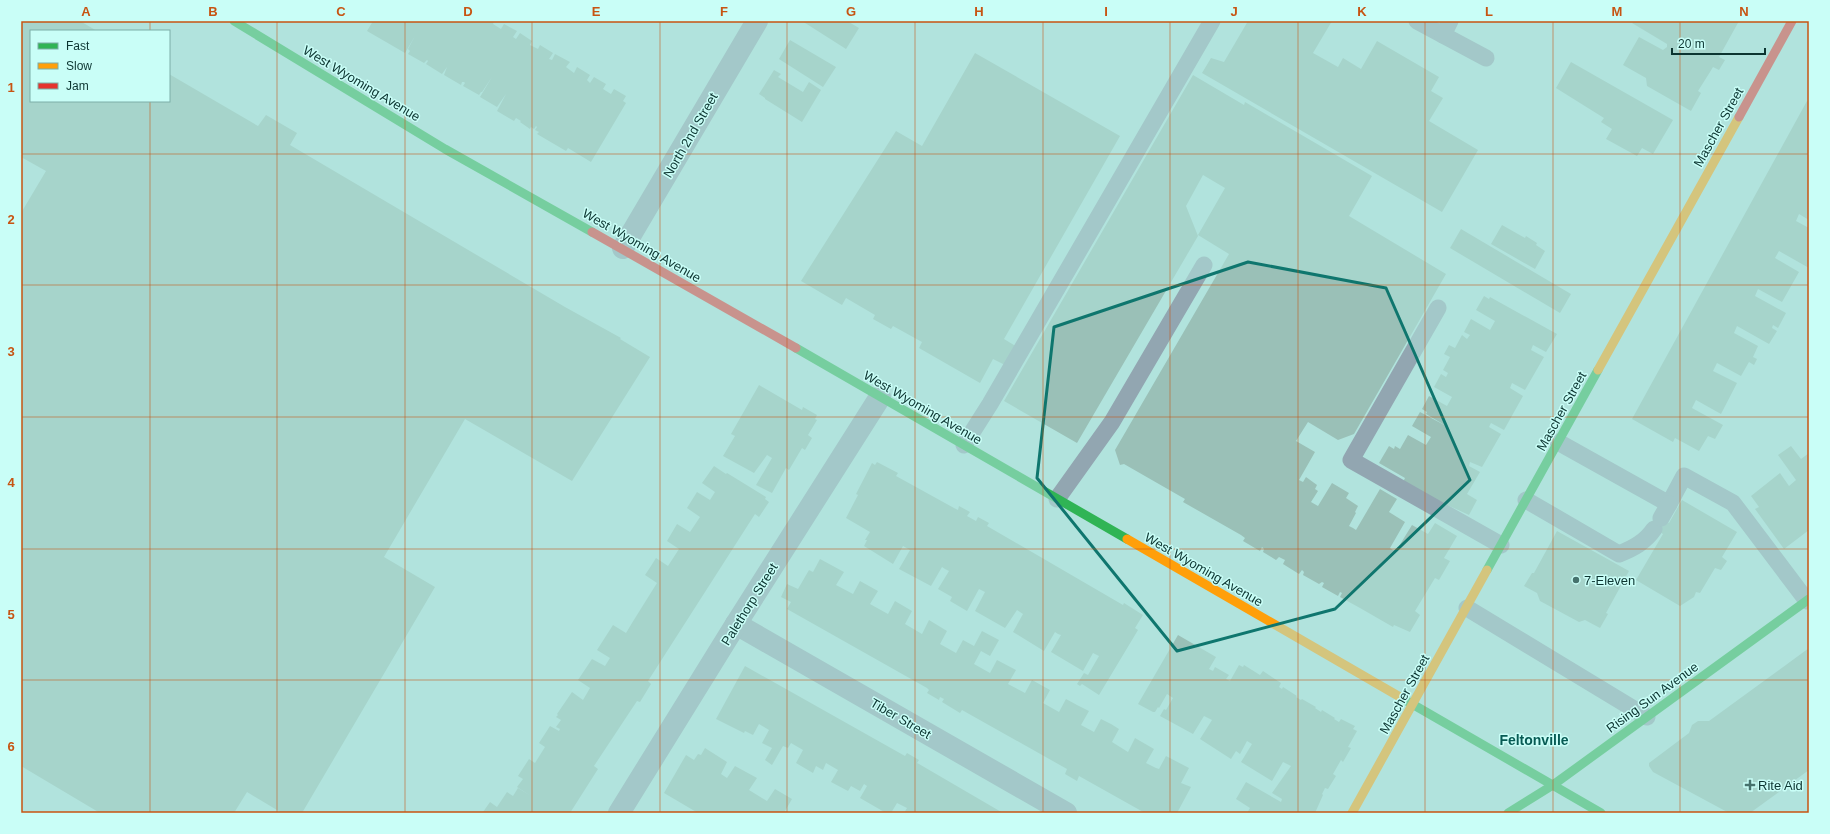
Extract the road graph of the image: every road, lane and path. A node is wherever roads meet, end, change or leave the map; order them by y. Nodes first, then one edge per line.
1 (234, 21) edge
2 (757, 21) edge
3 (1212, 21) edge
4 (1417, 21) edge
5 (1792, 21) edge
6 (1447, 28) edge
7 (1486, 58) dead end
8 (623, 248) junction
9 (1204, 265) dead end
10 (1438, 308) dead end
11 (880, 397) junction
12 (1558, 442) junction
13 (964, 445) junction
14 (1057, 499) junction
15 (1526, 500) junction
16 (1661, 517) junction
17 (1501, 545) junction
18 (1808, 600) edge
19 (1467, 608) junction
20 (736, 624) junction
21 (1412, 705) junction
22 (1647, 717) junction
23 (1552, 785) junction
24 (1595, 812) edge
25 (619, 813) edge
26 (1066, 813) edge
27 (1352, 813) edge
28 (1508, 813) edge

1 - 8 street, West Wyoming Avenue
2 - 8 street, North 2nd Street
3 - 13 lane
4 - 6 lane
5 - 12 street, Mascher Street
6 - 7 lane
8 - 11 street, West Wyoming Avenue
9 - 14 lane
10 - 17 lane
11 - 13 street, West Wyoming Avenue
11 - 20 street, Palethorp Street
12 - 15 street, Mascher Street
12 - 16 lane
13 - 14 street, West Wyoming Avenue
14 - 21 street, West Wyoming Avenue
15 - 16 lane
15 - 17 street, Mascher Street
16 - 18 lane
17 - 19 street, Mascher Street
18 - 22 street, Rising Sun Avenue
19 - 21 street, Mascher Street
19 - 22 lane
20 - 25 street, Palethorp Street
20 - 26 street, Tiber Street
21 - 23 street, West Wyoming Avenue
21 - 27 street, Mascher Street
22 - 23 street, Rising Sun Avenue
23 - 24 street, West Wyoming Avenue
23 - 28 street, Rising Sun Avenue

